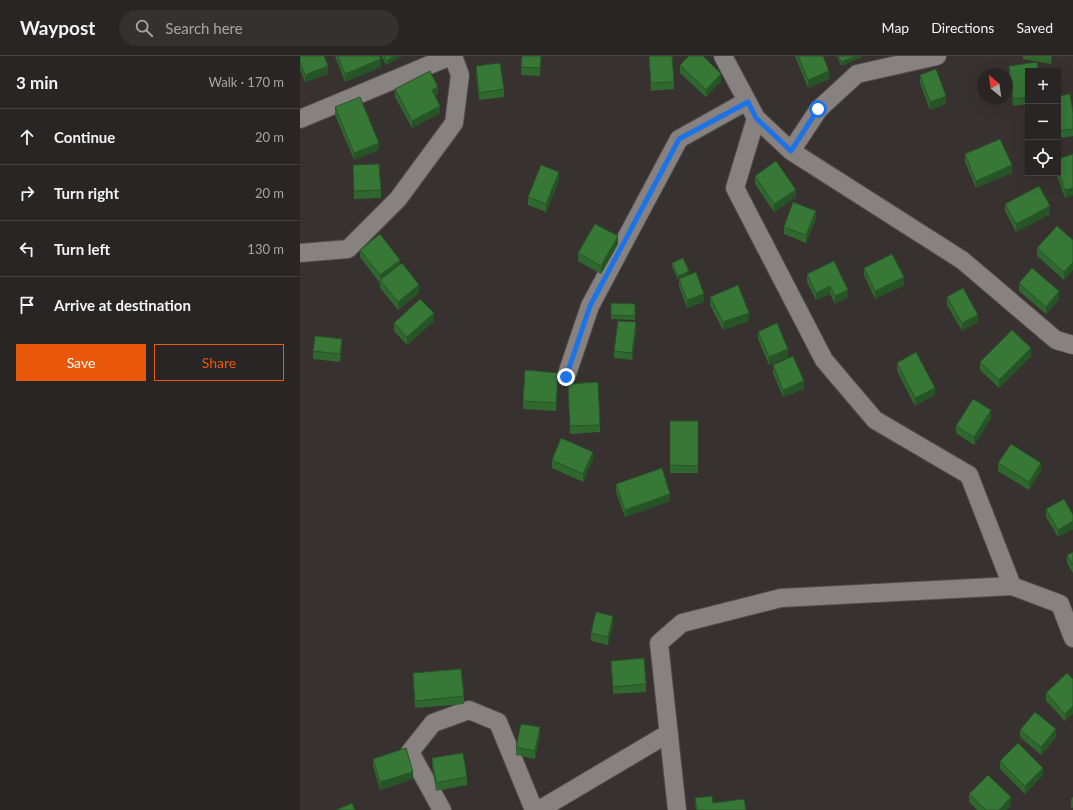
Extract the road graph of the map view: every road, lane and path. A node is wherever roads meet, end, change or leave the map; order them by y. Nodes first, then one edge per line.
1 (452, 56) edge
2 (723, 56) edge
3 (937, 56) edge
4 (748, 102) junction
5 (300, 118) edge
6 (756, 118) junction
7 (791, 151) junction
8 (300, 253) edge
9 (1073, 345) edge
10 (566, 377) dead end
11 (1012, 586) junction
12 (1073, 638) edge
13 (669, 733) junction
14 (442, 810) edge
15 (534, 810) edge
16 (539, 810) edge
17 (677, 810) edge

1 - 5 street
1 - 8 street
2 - 4 street
3 - 7 street
4 - 6 street
4 - 10 street
6 - 7 street
6 - 11 street
7 - 9 street
11 - 12 street
11 - 13 street
13 - 16 street
13 - 17 street
14 - 15 street

